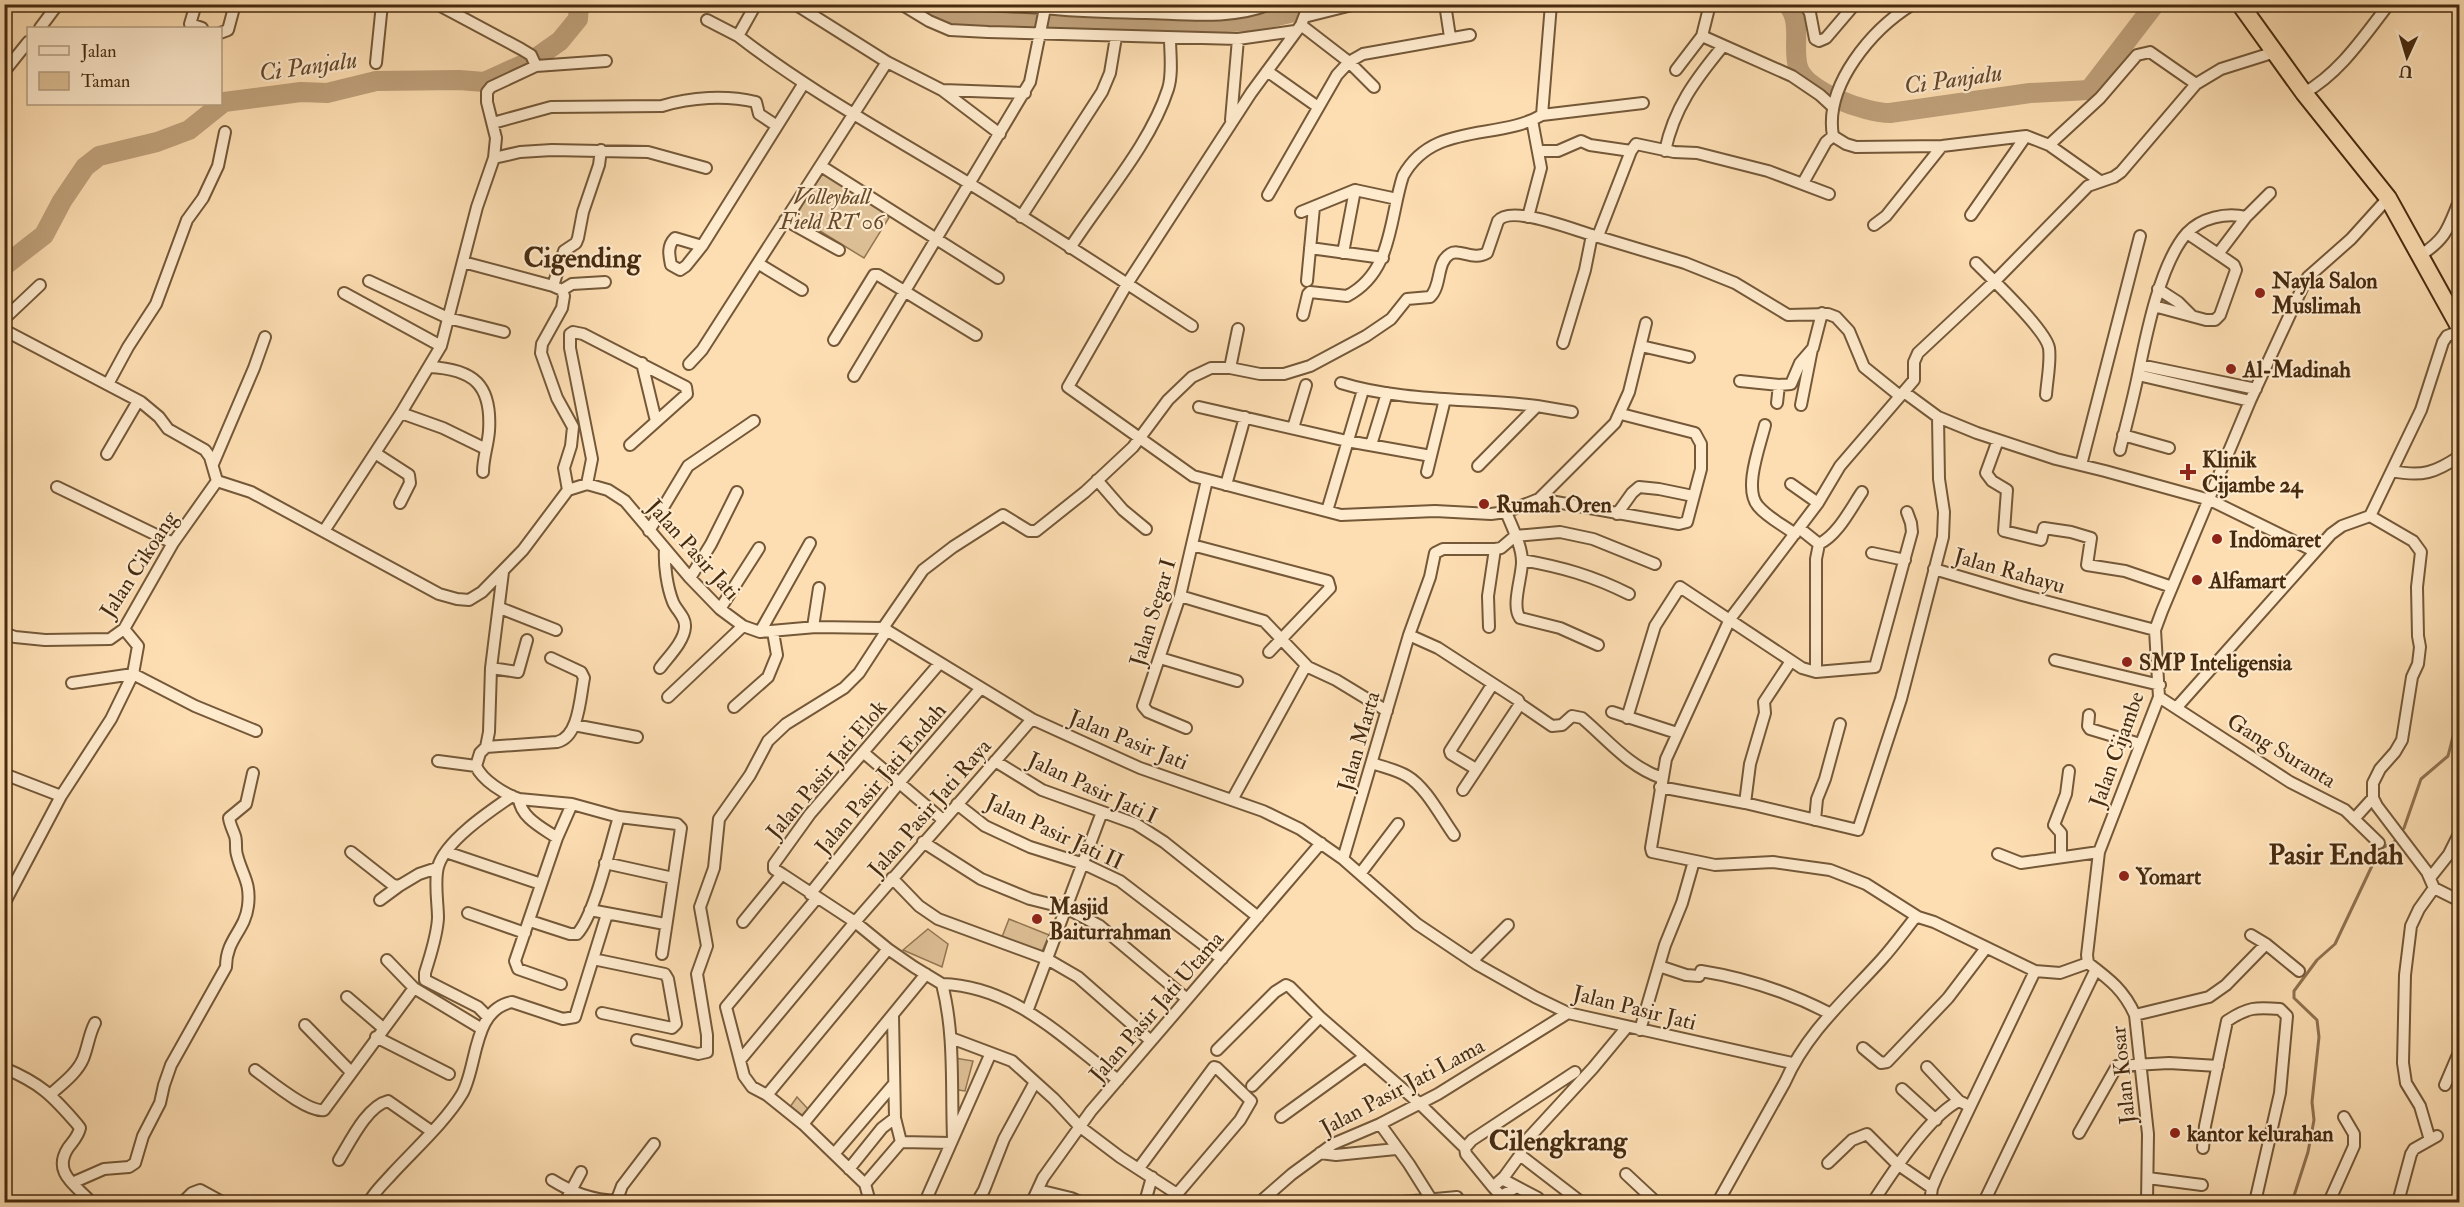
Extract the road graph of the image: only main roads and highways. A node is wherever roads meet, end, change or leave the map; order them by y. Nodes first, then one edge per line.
1 (2240, 4) edge
2 (2460, 330) edge

1 - 2 highway

